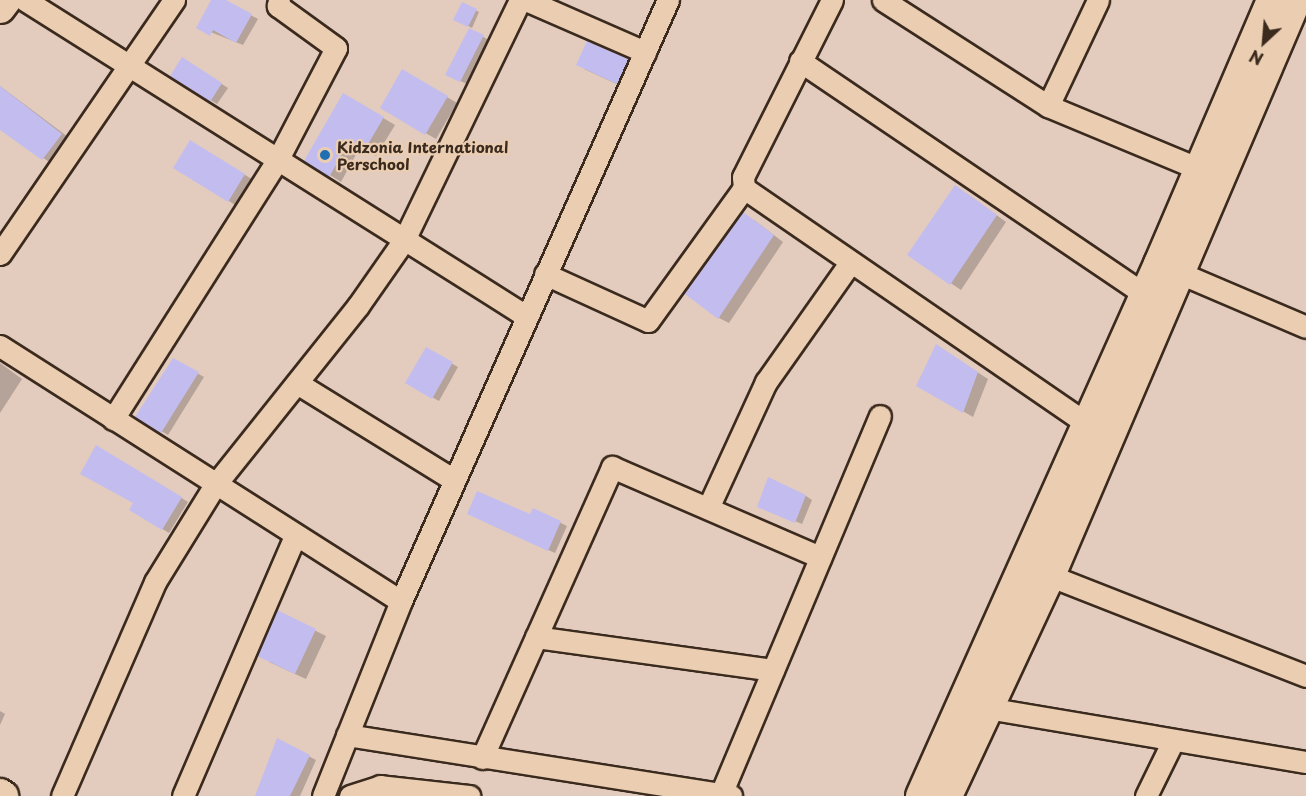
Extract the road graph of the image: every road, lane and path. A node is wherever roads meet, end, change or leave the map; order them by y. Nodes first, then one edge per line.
1 (6, 0) edge
2 (25, 0) edge
3 (174, 0) edge
4 (279, 0) edge
5 (520, 0) edge
6 (526, 0) edge
7 (668, 0) edge
8 (832, 0) edge
9 (883, 0) edge
10 (1098, 0) edge
11 (1272, 0) edge
12 (1296, 0) edge
13 (0, 8) edge
14 (645, 52) junction
15 (800, 61) junction
16 (130, 64) junction
17 (1048, 106) junction
18 (278, 159) junction
19 (1198, 169) junction
20 (744, 188) junction
21 (404, 240) junction
22 (0, 254) edge
23 (850, 263) junction
24 (1170, 269) junction
25 (545, 274) junction
26 (1146, 295) junction
27 (526, 316) junction
28 (1306, 327) edge
29 (0, 346) edge
30 (297, 383) junction
31 (880, 416) dead end
32 (113, 419) junction
33 (1088, 424) junction
34 (454, 480) junction
35 (215, 485) junction
36 (708, 508) junction
37 (295, 536) junction
38 (820, 557) junction
39 (1037, 571) junction
40 (400, 601) junction
41 (536, 637) junction
42 (773, 670) junction
43 (1306, 676) edge
44 (975, 706) junction
45 (347, 735) junction
46 (1173, 741) junction
47 (482, 758) junction
48 (1306, 762) edge
49 (726, 795) edge
50 (63, 796) edge
51 (183, 796) edge
52 (322, 796) edge
53 (350, 796) edge
54 (469, 796) edge
55 (921, 796) edge
56 (947, 796) edge
57 (1146, 796) edge

1 - 13 street
2 - 16 street
3 - 16 street
4 - 18 street
5 - 21 street
6 - 14 street
7 - 14 street
8 - 15 street
9 - 17 street
10 - 17 street
11 - 19 street
12 - 24 street
14 - 25 street
15 - 20 street
15 - 26 street
16 - 18 street
16 - 22 street
17 - 19 street
18 - 21 street
18 - 32 street
19 - 24 street
20 - 23 street
20 - 25 street
21 - 27 street
21 - 30 street
23 - 33 street
23 - 36 street
24 - 26 street
24 - 28 street
24 - 39 street
25 - 27 street
26 - 33 street
27 - 34 street
29 - 32 street
30 - 34 street
30 - 35 street
31 - 38 street
32 - 35 street
33 - 39 street
34 - 40 street
35 - 37 street
35 - 50 street
36 - 38 street
36 - 41 street
37 - 40 street
37 - 51 street
38 - 42 street
39 - 43 street
39 - 44 street
40 - 45 street
41 - 42 street
41 - 47 street
42 - 49 street
44 - 46 street
44 - 55 street
44 - 56 street
45 - 47 street
45 - 52 street
46 - 48 street
46 - 57 street
47 - 49 street
53 - 54 street

